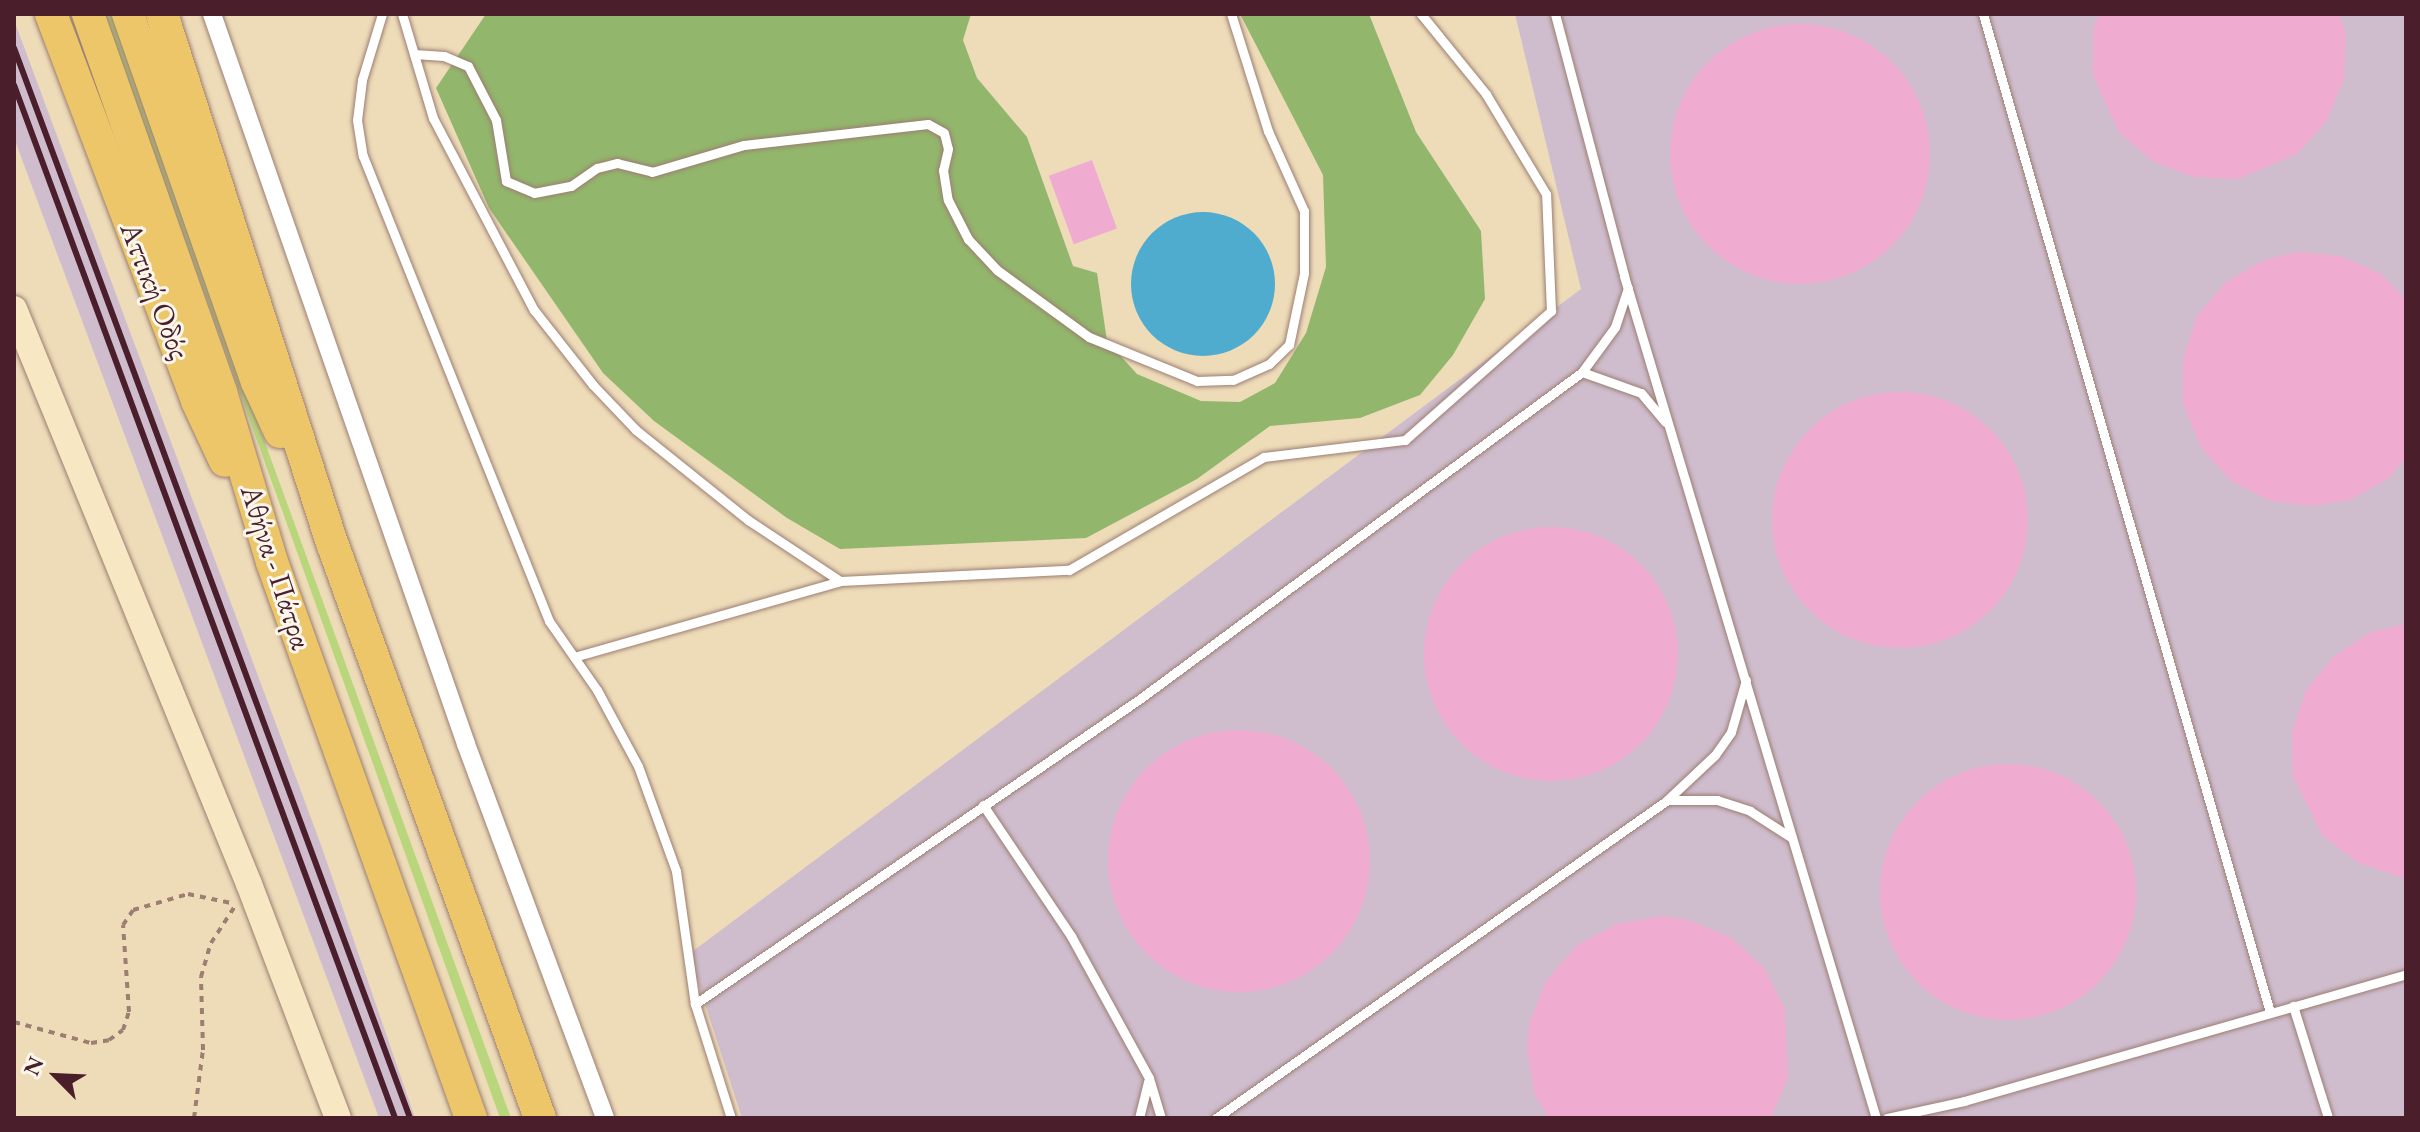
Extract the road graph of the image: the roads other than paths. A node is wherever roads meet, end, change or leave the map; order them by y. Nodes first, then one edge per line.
1 (51, 14) edge
2 (88, 14) edge
3 (128, 14) edge
4 (162, 14) edge
5 (212, 14) edge
6 (382, 14) edge
7 (402, 14) edge
8 (1231, 14) edge
9 (1421, 14) edge
10 (1555, 14) edge
11 (1983, 14) edge
12 (414, 54) junction
13 (1628, 288) junction
14 (14, 309) edge
15 (1582, 372) junction
16 (1671, 432) junction
17 (331, 540) junction
18 (272, 562) junction
19 (840, 581) junction
20 (574, 657) junction
21 (1746, 677) junction
22 (1666, 801) junction
23 (983, 805) junction
24 (1794, 839) junction
25 (2406, 974) edge
26 (695, 1004) junction
27 (2293, 1006) junction
28 (2270, 1012) junction
29 (1149, 1078) junction
30 (338, 1118) edge
31 (471, 1118) edge
32 (540, 1118) edge
33 (605, 1118) edge
34 (731, 1118) edge
35 (1139, 1118) edge
36 (1161, 1118) edge
37 (1216, 1118) edge
38 (1876, 1118) edge
39 (1887, 1118) edge
40 (2328, 1118) edge

1 - 18 highway, Αττική Οδός
2 - 18 highway, Αθήνα - Πάτρα
3 - 17 highway
4 - 17 highway, Αθήνα - Πάτρα
5 - 33 street
6 - 20 lane
7 - 12 lane
8 - 12 lane
9 - 19 lane
10 - 13 lane
11 - 28 lane
12 - 19 lane
13 - 15 lane
13 - 16 lane
14 - 30 street
15 - 16 lane
15 - 23 lane
16 - 21 lane
17 - 32 highway, Αθήνα - Πάτρα
18 - 31 highway, Αθήνα - Πάτρα
19 - 20 lane
20 - 26 lane
21 - 22 lane
21 - 24 lane
22 - 24 lane
22 - 37 lane
23 - 26 lane
23 - 29 lane
24 - 38 lane
25 - 27 lane
26 - 34 lane
27 - 28 lane
27 - 40 lane
28 - 39 lane
29 - 35 lane
29 - 36 lane

